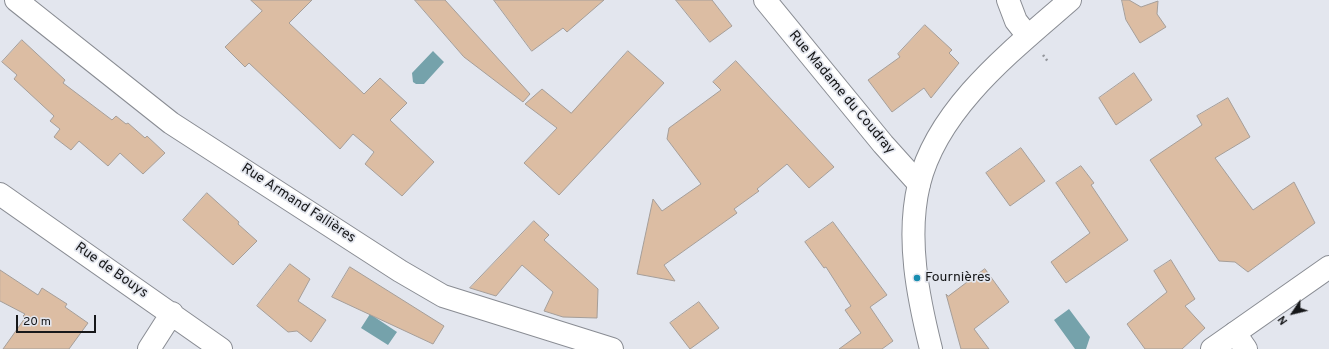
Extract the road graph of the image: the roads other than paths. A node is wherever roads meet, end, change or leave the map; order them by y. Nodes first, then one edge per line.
1 (16, 0) edge
2 (765, 0) edge
3 (1008, 0) edge
4 (1070, 0) edge
5 (1028, 36) junction
6 (919, 184) junction
7 (0, 194) edge
8 (1329, 267) edge
9 (172, 313) junction
10 (1241, 341) edge
11 (149, 349) edge
12 (221, 349) edge
13 (612, 349) edge
14 (931, 349) edge
15 (1212, 349) edge

1 - 13 street, Rue Armand Fallières
2 - 6 street, Rue Madame du Coudray
3 - 5 street
4 - 5 street
5 - 6 street
6 - 14 street
7 - 9 street, Rue de Bouys
8 - 10 street
9 - 11 street
9 - 12 street, Rue de Bouys
10 - 15 street

